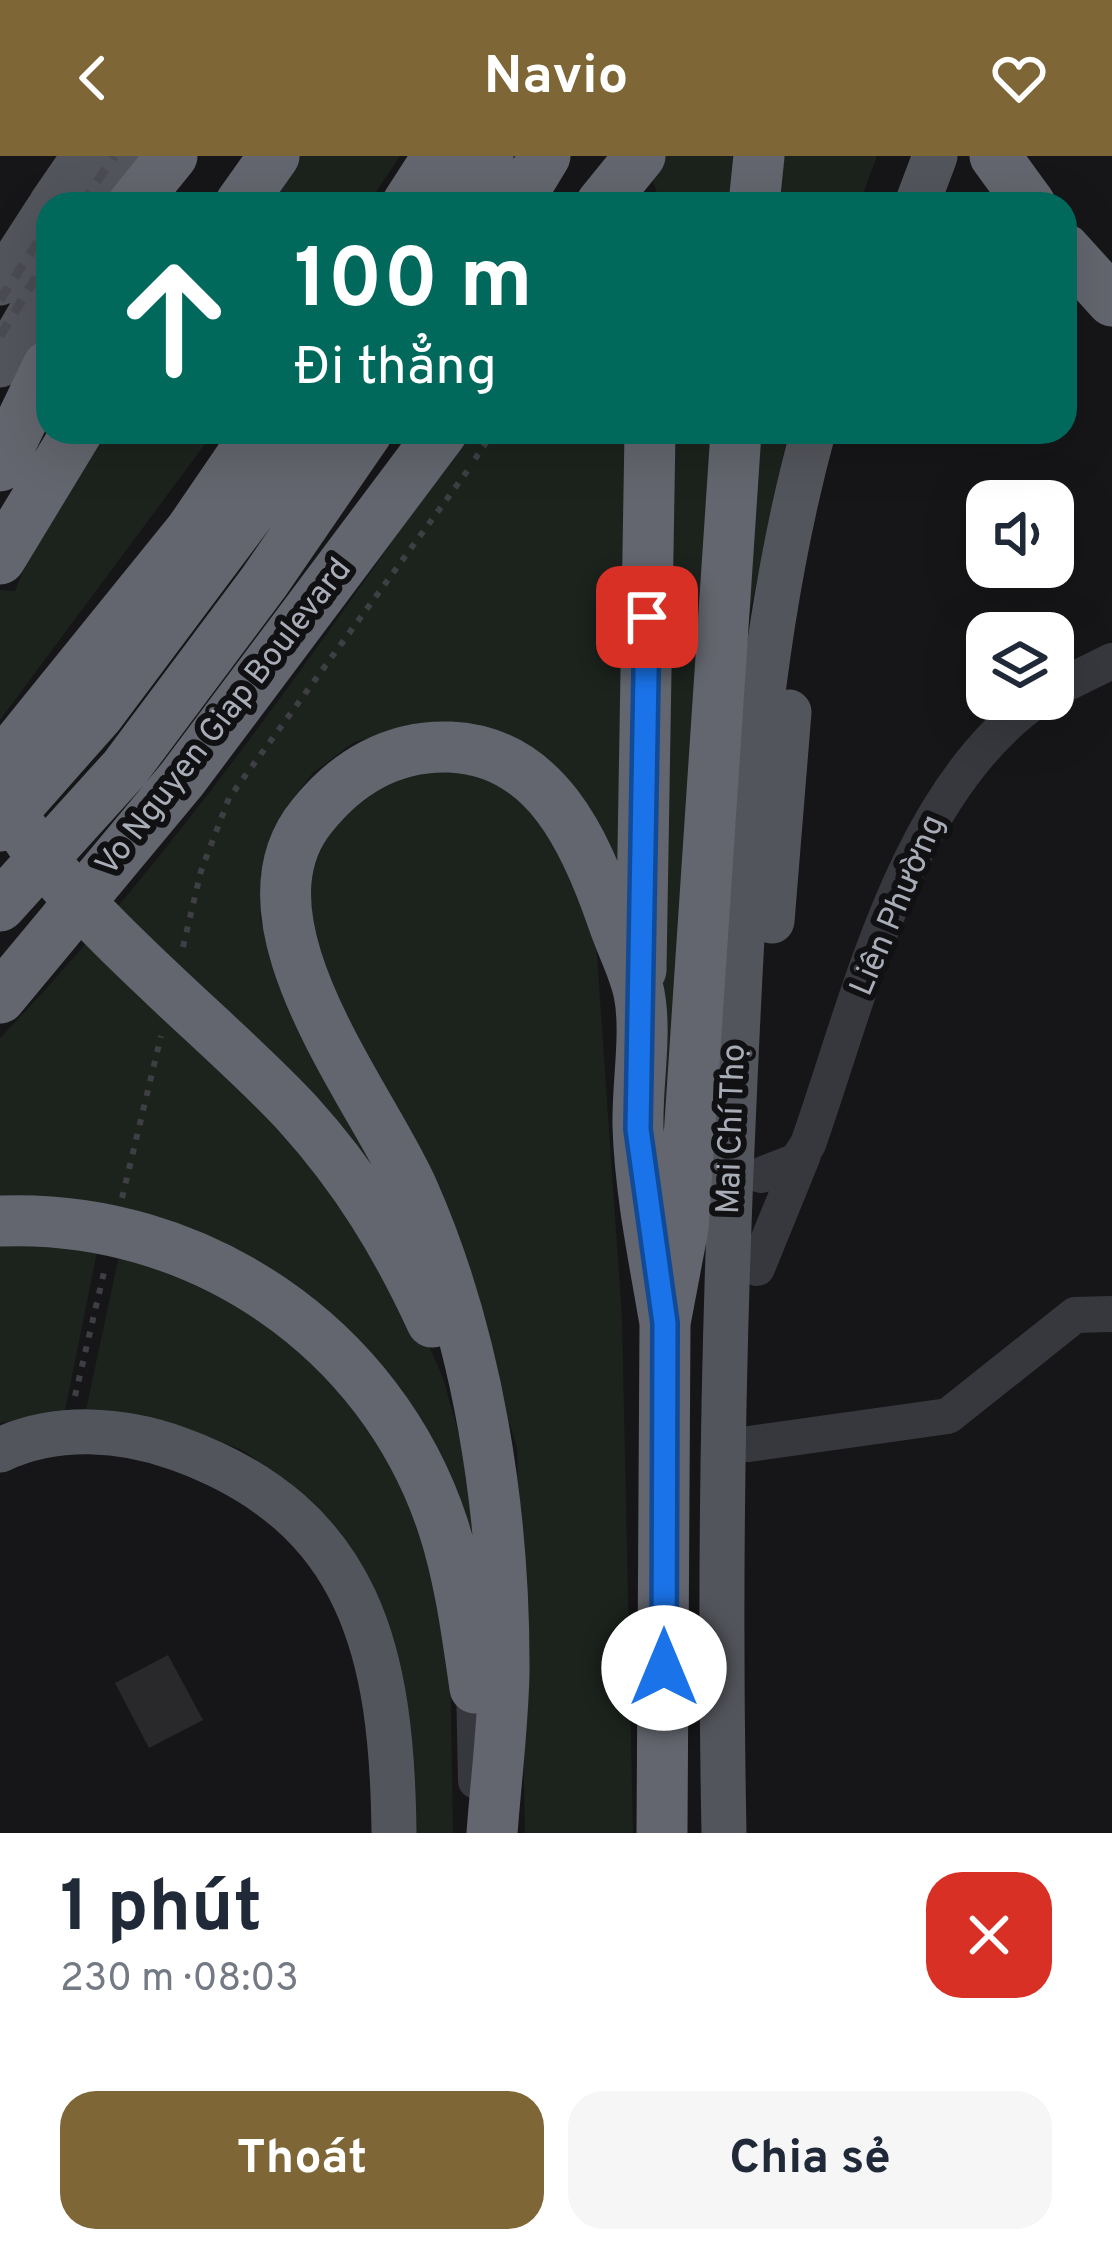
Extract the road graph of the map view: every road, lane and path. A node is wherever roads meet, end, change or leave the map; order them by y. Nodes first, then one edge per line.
1 (84, 156) edge
2 (437, 156) edge
3 (488, 156) edge
4 (609, 156) edge
5 (640, 156) edge
6 (759, 156) edge
7 (903, 156) edge
8 (935, 156) edge
9 (995, 156) edge
10 (151, 170) edge
11 (60, 192) edge
12 (117, 192) edge
13 (414, 192) edge
14 (466, 192) edge
15 (594, 192) edge
16 (611, 192) edge
17 (626, 192) edge
18 (755, 192) edge
19 (889, 192) edge
20 (921, 192) edge
21 (1021, 192) edge
22 (36, 228) edge
23 (1077, 263) edge
24 (0, 284) edge
25 (1112, 302) edge
26 (36, 304) edge
27 (0, 365) edge
28 (36, 391) edge
29 (70, 444) edge
30 (250, 444) edge
31 (301, 444) edge
32 (359, 444) edge
33 (433, 444) edge
34 (484, 444) edge
35 (650, 444) edge
36 (735, 444) edge
37 (810, 444) edge
38 (839, 444) edge
39 (0, 466) edge
40 (0, 559) edge
41 (1112, 661) edge
42 (1074, 680) edge
43 (1013, 720) edge
44 (6, 788) edge
45 (4, 902) edge
46 (179, 961) dead end
47 (639, 994) junction
48 (0, 998) edge
49 (163, 1028) dead end
50 (808, 1144) junction
51 (746, 1175) junction
52 (119, 1207) dead end
53 (0, 1221) edge
54 (106, 1263) dead end
55 (757, 1268) junction
56 (1112, 1313) edge
57 (665, 1323) junction
58 (72, 1411) dead end
59 (481, 1425) junction
60 (749, 1444) junction
61 (0, 1450) edge
62 (488, 1820) edge
63 (394, 1833) edge
64 (662, 1833) edge
65 (724, 1833) edge
66 (750, 1833) edge

1 - 11 main road
2 - 13 highway
3 - 14 highway
4 - 15 highway
4 - 17 highway
5 - 16 highway
6 - 18 highway
7 - 19 main road
8 - 20 main road
9 - 21 highway
10 - 12 main road
22 - 24 main road
23 - 25 highway
26 - 27 main road
28 - 39 highway
29 - 40 highway
30 - 44 highway
31 - 44 highway
32 - 45 highway, Vo Nguyen Giap Boulevard
33 - 48 highway, Vo Nguyen Giap Boulevard
34 - 46 path
35 - 47 highway, Mai Chí Thọ
36 - 57 highway, Mai Chí Thọ
37 - 51 main road, Mai Chí Thọ
38 - 51 main road, Mai Chí Thọ
41 - 42 street
43 - 50 street, Liên Phường
44 - 59 highway
47 - 57 highway, Mai Chí Thọ
47 - 59 highway
49 - 52 path
50 - 51 street
50 - 55 street, Liên Phường
51 - 55 main road, Mai Chí Thọ
51 - 65 main road, Mai Chí Thọ
53 - 62 highway
54 - 58 path
55 - 60 main road, Mai Chí Thọ
56 - 60 street
57 - 64 highway, Mai Chí Thọ
59 - 62 highway
60 - 66 main road, Mai Chí Thọ
61 - 63 main road

